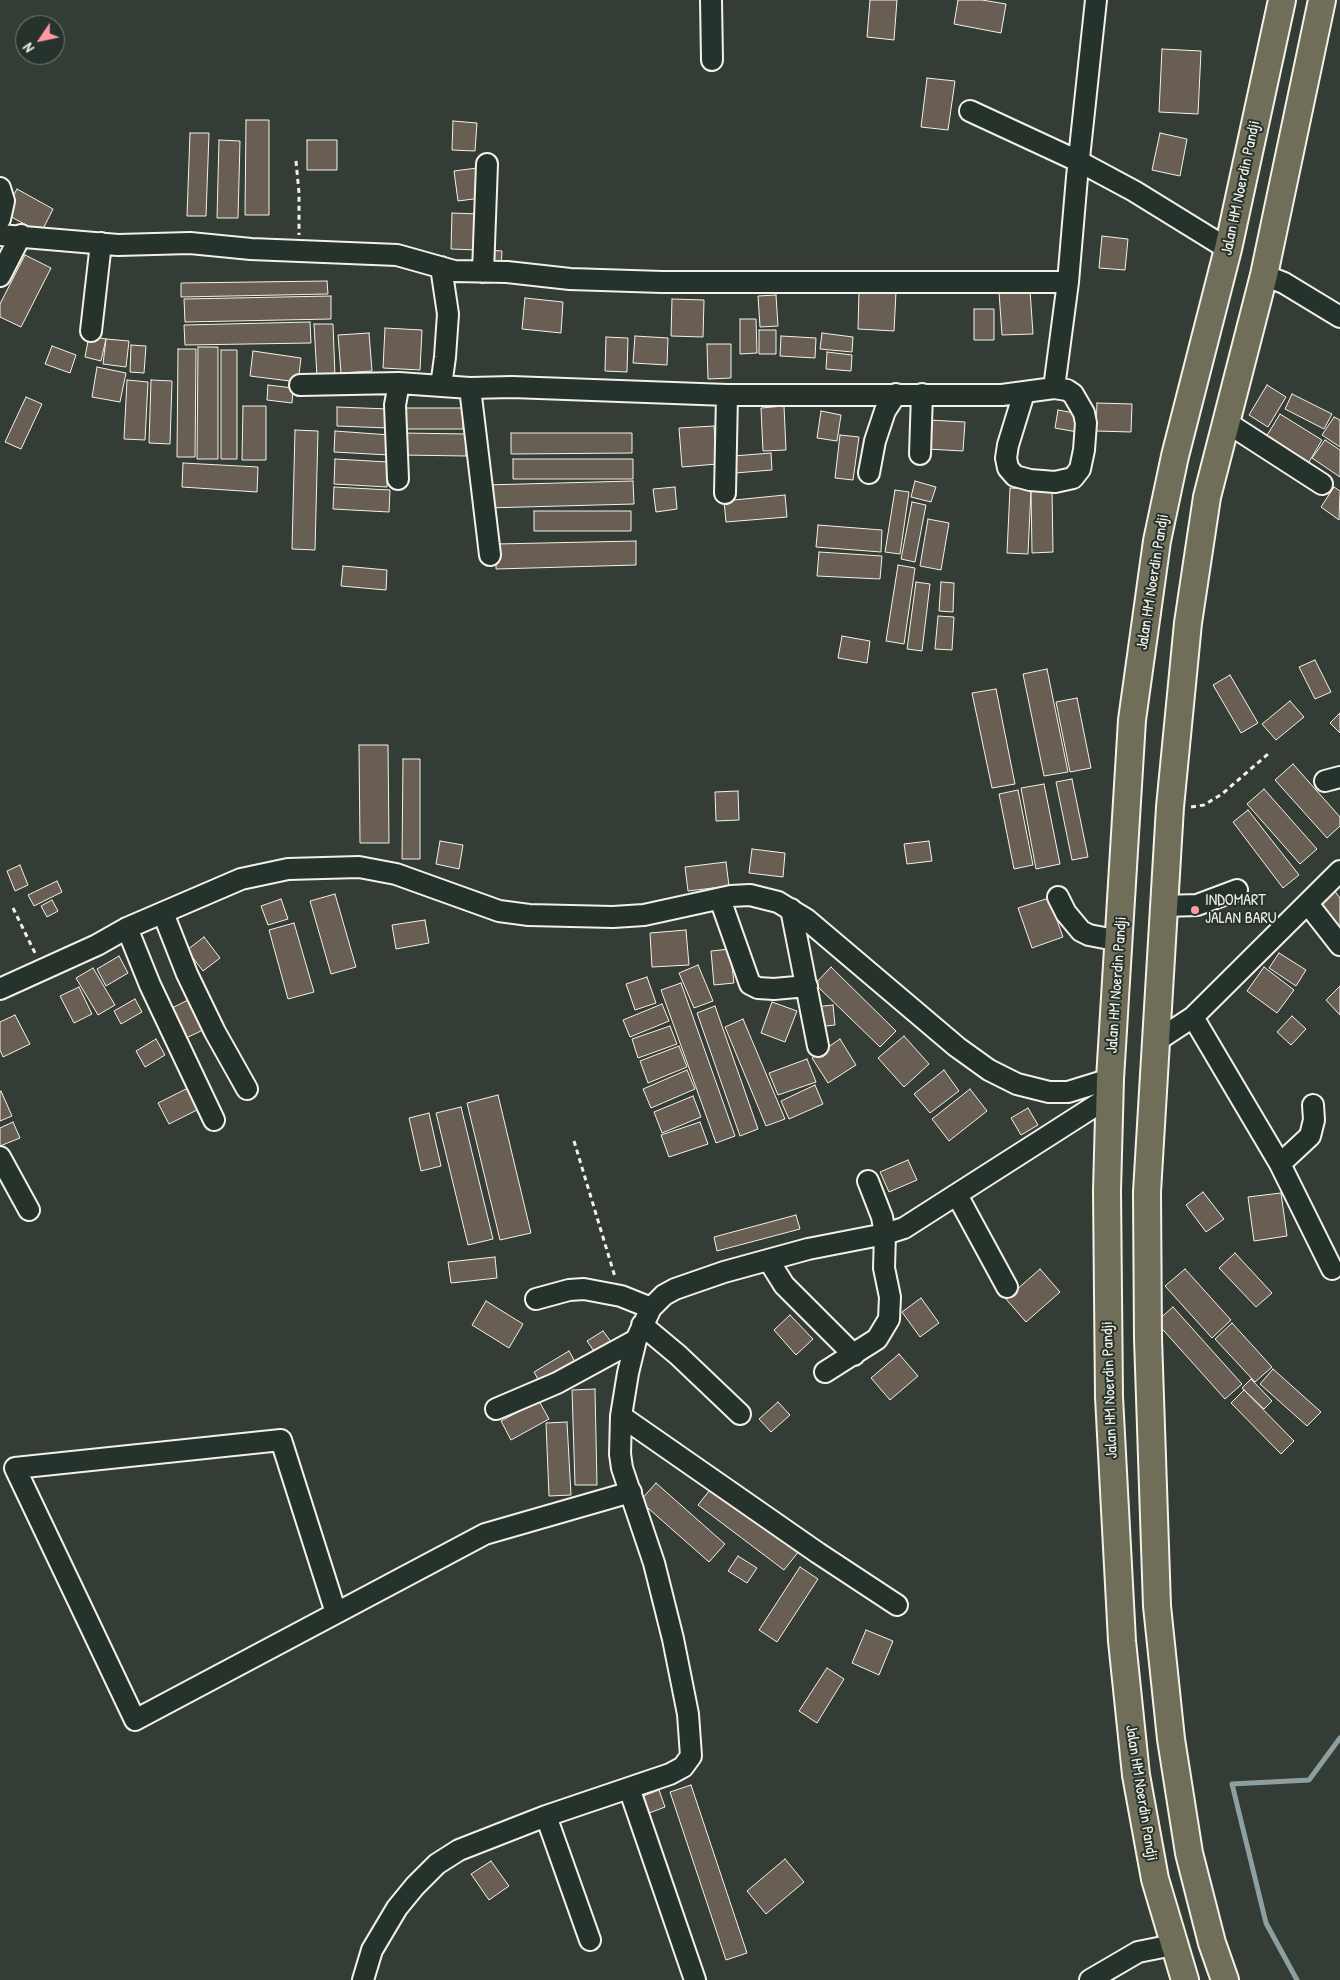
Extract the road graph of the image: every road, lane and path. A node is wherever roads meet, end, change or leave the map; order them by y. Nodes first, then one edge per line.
1 (711, 0) edge
2 (1096, 0) edge
3 (1282, 0) edge
4 (1322, 0) edge
5 (712, 60) dead end
6 (970, 112) dead end
7 (296, 161) dead end
8 (1080, 162) junction
9 (487, 164) dead end
10 (0, 188) edge
11 (0, 218) edge
12 (0, 235) edge
13 (21, 235) junction
14 (101, 244) junction
15 (1228, 249) junction
16 (297, 251) junction
17 (441, 267) junction
18 (482, 272) junction
19 (1264, 274) junction
20 (0, 276) edge
21 (1068, 282) junction
22 (1340, 317) edge
23 (91, 331) dead end
24 (399, 383) junction
25 (300, 385) dead end
26 (441, 386) junction
27 (470, 388) junction
28 (1054, 388) junction
29 (1024, 393) junction
30 (896, 394) junction
31 (922, 394) junction
32 (727, 395) junction
33 (1226, 422) junction
34 (920, 454) dead end
35 (869, 473) dead end
36 (398, 479) dead end
37 (1322, 484) dead end
38 (725, 493) dead end
39 (490, 555) dead end
40 (1268, 754) dead end
41 (1190, 807) dead end
42 (1340, 871) edge
43 (1238, 890) dead end
44 (1058, 897) dead end
45 (720, 899) junction
46 (1308, 904) junction
47 (1182, 905) junction
48 (13, 908) dead end
49 (792, 910) junction
50 (163, 913) junction
51 (127, 928) junction
52 (1120, 941) junction
53 (1340, 945) edge
54 (43, 969) junction
55 (807, 986) junction
56 (0, 989) edge
57 (1192, 1017) junction
58 (1155, 1042) junction
59 (818, 1046) dead end
60 (1110, 1088) junction
61 (247, 1089) dead end
62 (1312, 1105) dead end
63 (214, 1120) dead end
64 (574, 1141) dead end
65 (0, 1157) edge
66 (1280, 1164) junction
67 (868, 1181) dead end
68 (1107, 1191) junction
69 (1147, 1192) junction
70 (957, 1195) junction
71 (29, 1210) dead end
72 (885, 1234) junction
73 (769, 1261) junction
74 (1332, 1269) dead end
75 (1007, 1287) dead end
76 (621, 1296) junction
77 (536, 1299) dead end
78 (643, 1324) junction
79 (854, 1355) junction
80 (826, 1372) dead end
81 (496, 1409) dead end
82 (740, 1414) dead end
83 (621, 1416) junction
84 (631, 1492) junction
85 (897, 1604) dead end
86 (336, 1613) junction
87 (629, 1788) junction
88 (546, 1816) junction
89 (590, 1940) dead end
90 (1173, 1945) junction
91 (363, 1980) edge
92 (695, 1980) edge
93 (1090, 1980) edge
94 (1185, 1980) edge
95 (1225, 1980) edge

1 - 5 street
2 - 8 street
3 - 15 main road, Jalan HM Noerdin Pandji
4 - 19 main road
6 - 8 street
7 - 16 path
8 - 15 street
8 - 21 street
9 - 18 street
10 - 11 street
12 - 13 street
13 - 14 street
13 - 20 street
14 - 16 street
14 - 23 street
15 - 52 main road, Jalan HM Noerdin Pandji
16 - 17 street
17 - 18 street
17 - 26 street
18 - 21 street
19 - 22 street
19 - 33 main road
21 - 28 street
24 - 25 street
24 - 26 street
24 - 36 street
26 - 27 street
27 - 32 street
27 - 39 street
28 - 29 street
28 - 29 street
29 - 31 street
30 - 31 street
30 - 32 street
30 - 35 street
31 - 34 street
32 - 38 street
33 - 37 street
33 - 47 main road
40 - 41 path
42 - 46 street
43 - 47 street
44 - 52 street
45 - 49 street
45 - 50 street
45 - 55 street
46 - 53 street
46 - 57 street
47 - 58 main road
48 - 54 path
49 - 55 street
49 - 60 street
50 - 51 street
50 - 61 street
51 - 54 street
51 - 63 street
52 - 60 main road, Jalan HM Noerdin Pandji
54 - 56 street
55 - 59 street
57 - 58 street
57 - 66 street
58 - 69 main road
60 - 68 main road, Jalan HM Noerdin Pandji
60 - 70 street
62 - 66 street
64 - 76 path
65 - 71 street
66 - 74 street
67 - 72 street
68 - 69 main road
68 - 90 main road, Jalan HM Noerdin Pandji
69 - 95 main road
70 - 72 street
70 - 75 street
72 - 73 street
72 - 79 street
73 - 78 street
73 - 79 street
76 - 77 street
76 - 78 street
78 - 81 street
78 - 82 street
78 - 83 street
79 - 80 street
83 - 84 street
83 - 85 street
84 - 86 street
84 - 87 street
86 - 86 street
87 - 88 street
87 - 92 street
88 - 89 street
88 - 91 street
90 - 93 street
90 - 94 main road, Jalan HM Noerdin Pandji

